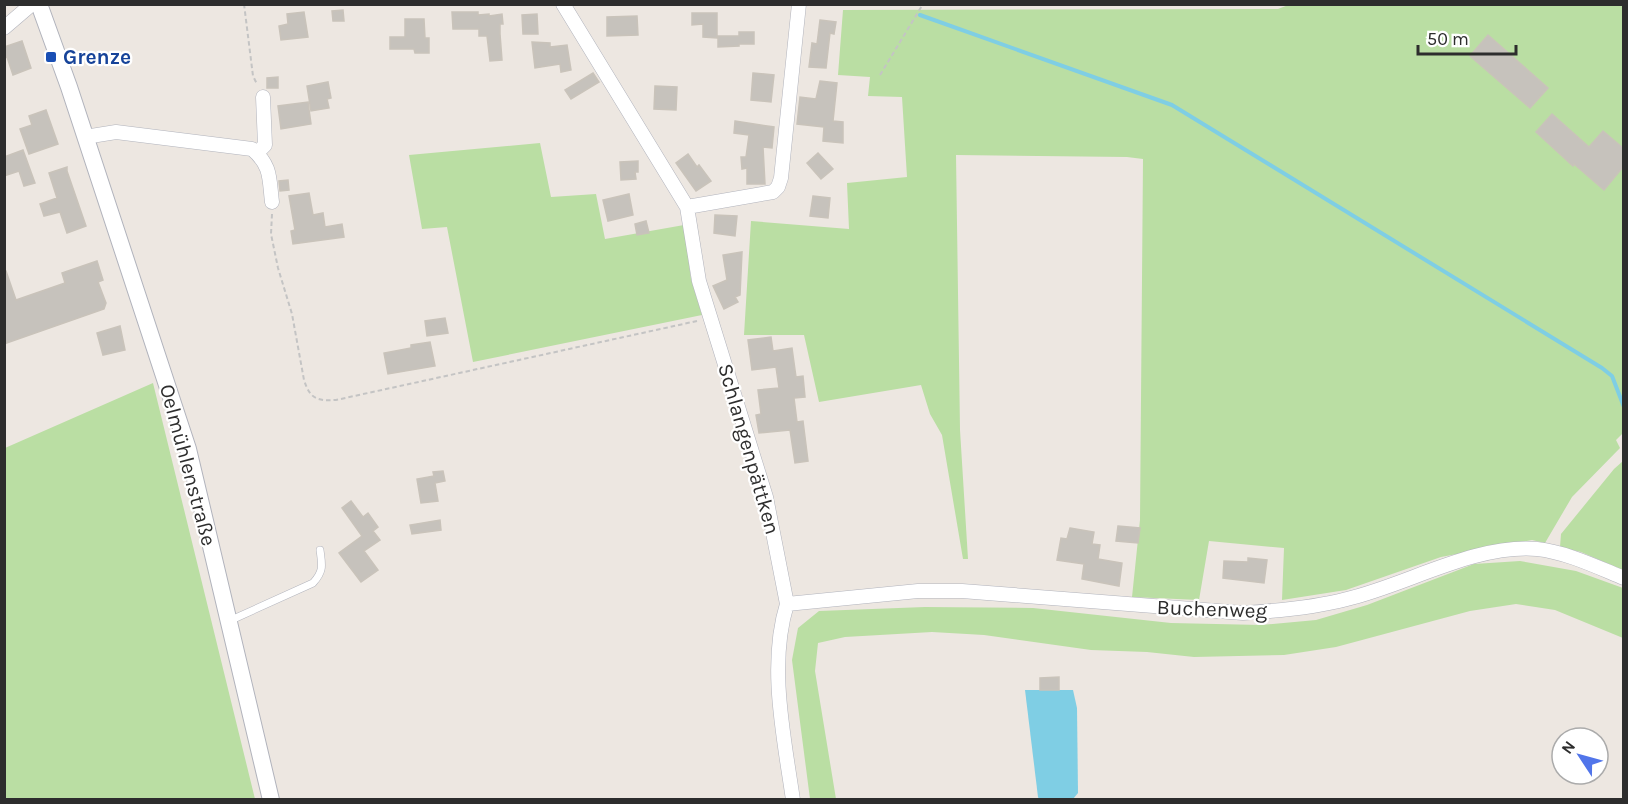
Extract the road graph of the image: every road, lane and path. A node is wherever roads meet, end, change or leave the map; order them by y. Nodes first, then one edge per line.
1 (32, 4) edge
2 (39, 4) edge
3 (244, 4) edge
4 (563, 4) edge
5 (800, 4) edge
6 (923, 4) edge
7 (4, 28) edge
8 (880, 75) dead end
9 (263, 97) joint
10 (85, 137) junction
11 (257, 153) junction
12 (272, 202) joint
13 (687, 207) junction
14 (713, 326) junction
15 (320, 550) dead end
16 (1623, 578) edge
17 (787, 604) junction
18 (229, 621) junction
19 (271, 800) edge
20 (793, 800) edge

1 - 7 street
2 - 10 street, Oelmühlenstraße
3 - 9 path
4 - 13 street, Schlangenpättken
5 - 13 street
6 - 8 path
9 - 11 street
10 - 11 street
10 - 18 street, Oelmühlenstraße
11 - 12 street
12 - 14 path
13 - 14 street, Schlangenpättken
14 - 17 street, Schlangenpättken
15 - 18 lane
16 - 17 street, Buchenweg
17 - 20 street, Schlangenpättken
18 - 19 street, Oelmühlenstraße

